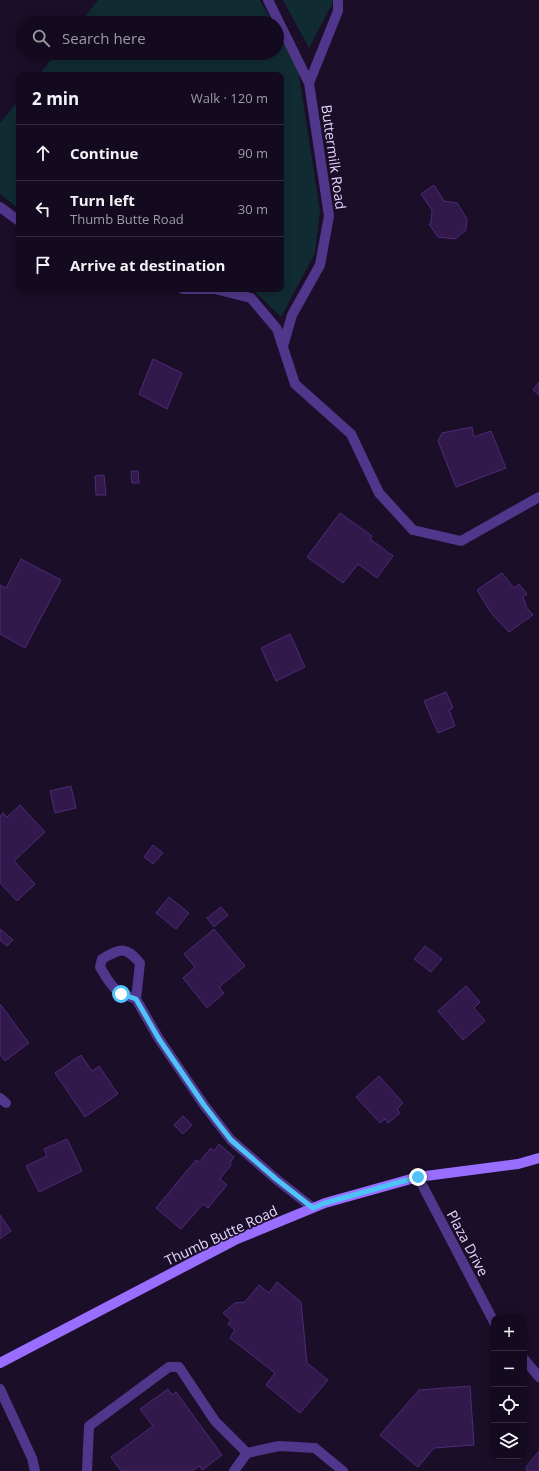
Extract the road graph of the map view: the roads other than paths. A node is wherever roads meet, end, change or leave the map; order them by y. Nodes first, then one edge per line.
1 (268, 0) edge
2 (338, 0) edge
3 (276, 16) edge
4 (284, 32) edge
5 (309, 83) junction
6 (0, 207) edge
7 (16, 219) edge
8 (228, 292) edge
9 (283, 346) junction
10 (539, 497) edge
11 (136, 999) junction
12 (539, 1158) edge
13 (418, 1177) junction
14 (313, 1208) junction
15 (491, 1316) edge
16 (0, 1363) edge
17 (527, 1363) edge
18 (539, 1377) edge
19 (0, 1390) edge
20 (247, 1453) junction
21 (35, 1471) edge
22 (87, 1471) edge
23 (234, 1471) edge
24 (344, 1471) edge

1 - 3 street, Buttermilk Road
2 - 5 street
4 - 5 street, Buttermilk Road
5 - 9 street, Buttermilk Road
6 - 7 street
8 - 9 street
9 - 10 street
11 - 11 street
11 - 14 street
12 - 13 street, Thumb Butte Road
13 - 14 street, Thumb Butte Road
13 - 15 street, Plaza Drive
14 - 16 street, Thumb Butte Road
17 - 18 street
19 - 21 street
20 - 22 street
20 - 23 street
20 - 24 street

